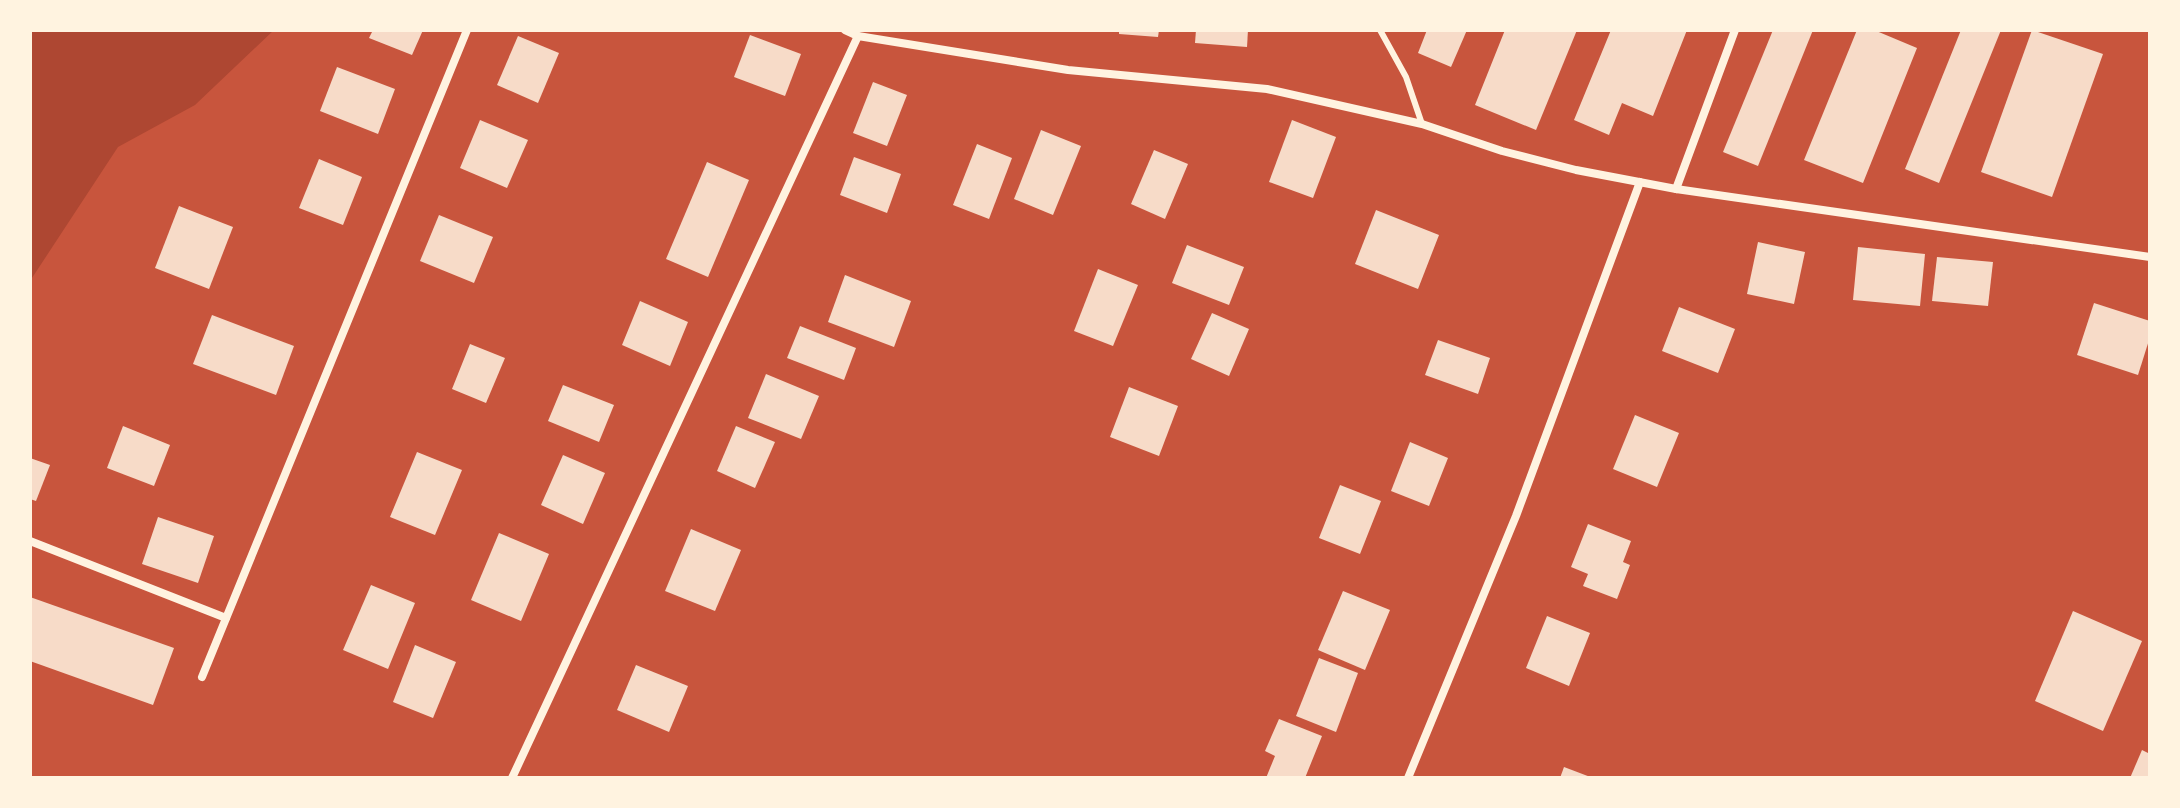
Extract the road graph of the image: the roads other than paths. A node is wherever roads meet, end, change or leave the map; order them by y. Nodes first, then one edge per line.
1 (467, 30) edge
2 (845, 30) edge
3 (1380, 30) edge
4 (1735, 30) edge
5 (858, 36) junction
6 (1422, 124) junction
7 (1640, 182) junction
8 (1676, 189) junction
9 (2150, 257) edge
10 (30, 541) edge
11 (226, 618) junction
12 (202, 677) dead end
13 (512, 778) edge
14 (1408, 778) edge

1 - 11 street
2 - 5 street
3 - 6 lane
4 - 8 street
5 - 6 street
5 - 13 street
6 - 7 street
7 - 8 street
7 - 14 street
8 - 9 street
10 - 11 street
11 - 12 street

